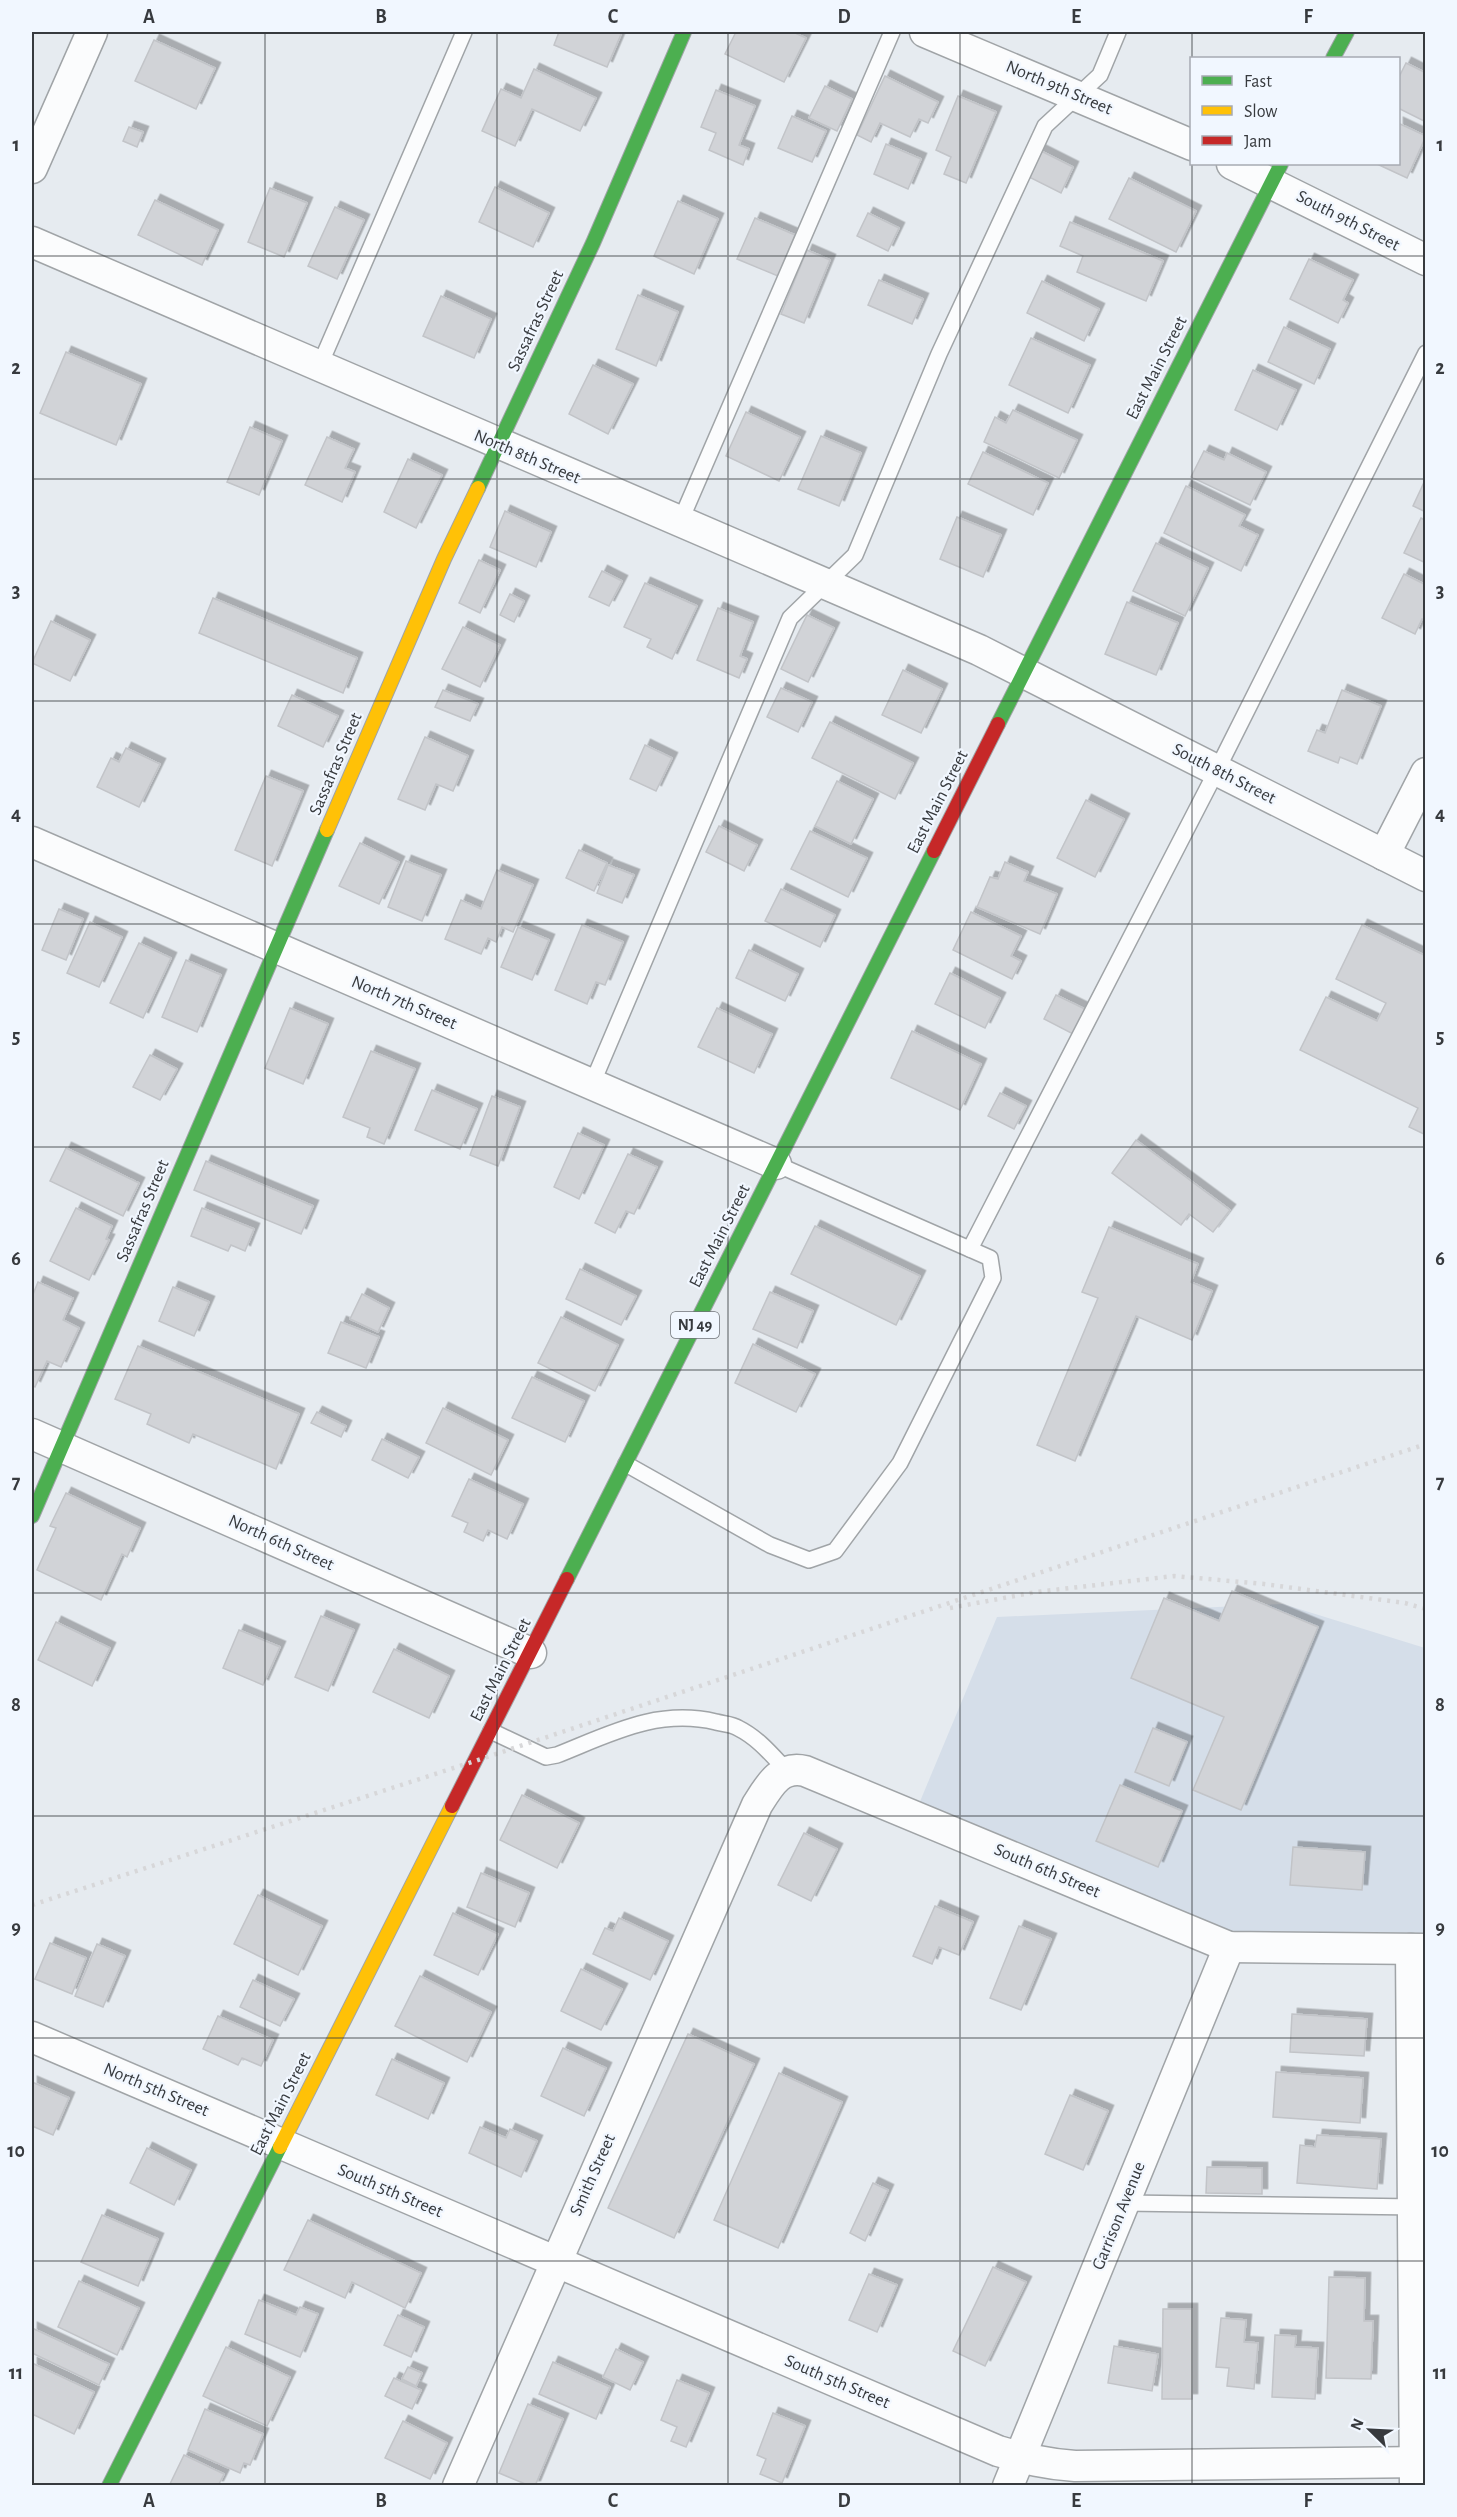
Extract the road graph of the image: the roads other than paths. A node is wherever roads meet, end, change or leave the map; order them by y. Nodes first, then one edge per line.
1 (92, 32) edge
2 (464, 32) edge
3 (684, 32) edge
4 (892, 32) edge
5 (926, 32) edge
6 (1118, 32) edge
7 (1347, 32) edge
8 (1334, 57) edge
9 (1077, 96) junction
10 (1190, 145) edge
11 (1237, 165) edge
12 (32, 168) edge
13 (1276, 173) edge
14 (32, 242) edge
15 (1425, 260) edge
16 (1425, 353) edge
17 (319, 367) junction
18 (498, 444) junction
19 (680, 522) junction
20 (824, 584) junction
21 (1023, 673) junction
22 (1216, 770) junction
23 (1425, 773) edge
24 (32, 842) edge
25 (1384, 855) junction
26 (1425, 876) edge
27 (276, 947) junction
28 (592, 1084) junction
29 (776, 1164) junction
30 (970, 1249) junction
31 (32, 1434) edge
32 (61, 1447) junction
33 (626, 1464) junction
34 (32, 1516) edge
35 (531, 1653) junction
36 (490, 1731) junction
37 (786, 1770) junction
38 (1229, 1947) junction
39 (1418, 1949) edge
40 (32, 2037) edge
41 (281, 2144) junction
42 (1124, 2203) junction
43 (1419, 2207) edge
44 (555, 2261) junction
45 (1020, 2457) junction
46 (1418, 2470) edge
47 (109, 2486) edge
48 (458, 2486) edge
49 (1008, 2486) edge

1 - 12 street
2 - 17 lane
3 - 18 main road, Sassafras Street
4 - 19 lane
5 - 9 street, North 9th Street
6 - 9 lane
7 - 8 main road
9 - 10 street, North 9th Street
9 - 20 lane
11 - 13 street
13 - 15 street, South 9th Street
13 - 21 main road, East Main Street / NJ 49
14 - 17 street, North 8th Street
16 - 22 lane
17 - 18 street, North 8th Street
18 - 19 street, North 8th Street
18 - 27 main road, Sassafras Street
19 - 20 street, North 8th Street
20 - 21 street, North 8th Street
20 - 28 lane
21 - 22 street, South 8th Street
21 - 29 main road, East Main Street / NJ 49
22 - 25 street, South 8th Street
22 - 30 lane
23 - 25 street
24 - 27 street, North 7th Street
25 - 26 street, South 8th Street
27 - 28 street, North 7th Street
27 - 32 main road, Sassafras Street
28 - 29 street, North 7th Street
29 - 30 lane
29 - 33 main road, East Main Street / NJ 49
30 - 33 lane
31 - 32 street, North 6th Street
32 - 34 main road, Sassafras Street
32 - 35 street, North 6th Street
33 - 35 main road, East Main Street / NJ 49
35 - 36 main road, East Main Street / NJ 49
36 - 37 lane
36 - 41 main road, East Main Street / NJ 49
37 - 38 street, South 6th Street
37 - 44 street, Smith Street
38 - 39 street, South 6th Street
38 - 42 street, Garrison Avenue
39 - 43 street
40 - 41 street, North 5th Street
41 - 44 street, South 5th Street
41 - 47 main road, East Main Street / NJ 49
42 - 43 lane
42 - 45 street, Garrison Avenue
43 - 46 street
44 - 45 street, South 5th Street
44 - 48 street, Smith Street
45 - 46 street, South 5th Street
45 - 49 street, Garrison Avenue

